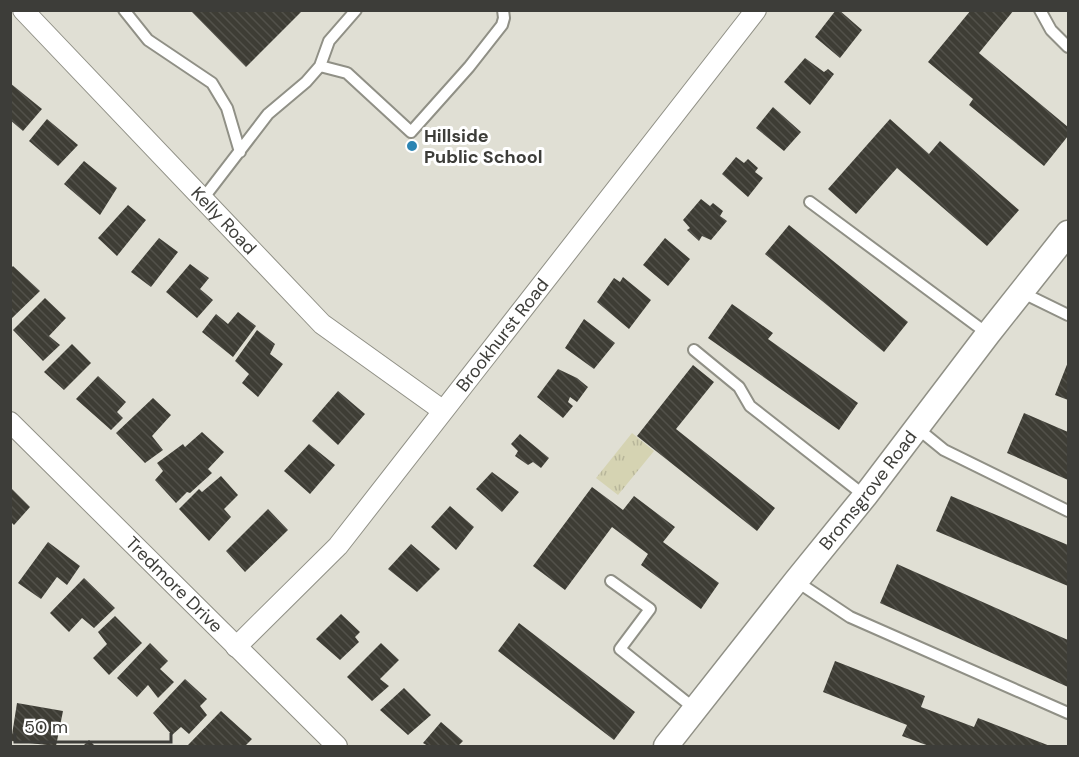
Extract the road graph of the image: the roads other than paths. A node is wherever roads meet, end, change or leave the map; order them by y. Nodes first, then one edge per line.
1 (23, 10) edge
2 (124, 10) edge
3 (356, 10) edge
4 (503, 10) edge
5 (756, 10) edge
6 (1040, 10) edge
7 (1068, 47) edge
8 (320, 66) junction
9 (240, 152) junction
10 (202, 200) junction
11 (810, 202) dead end
12 (1068, 233) edge
13 (1022, 292) junction
14 (1068, 315) edge
15 (988, 334) junction
16 (694, 350) dead end
17 (442, 410) junction
18 (10, 422) edge
19 (916, 427) junction
20 (865, 496) junction
21 (1068, 511) edge
22 (611, 581) dead end
23 (796, 581) junction
24 (236, 647) junction
25 (695, 709) junction
26 (1068, 713) edge
27 (337, 747) edge
28 (666, 747) edge

1 - 10 street, Kelly Road
2 - 9 lane
3 - 8 lane
4 - 8 lane
5 - 17 street, Brookhurst Road
6 - 7 lane
8 - 9 lane
9 - 10 lane
10 - 17 street, Kelly Road
11 - 15 lane
12 - 13 street, Bromsgrove Road
13 - 14 lane
13 - 15 street, Bromsgrove Road
15 - 19 street, Bromsgrove Road
16 - 20 lane
17 - 24 street, Brookhurst Road
18 - 24 street, Tredmore Drive
19 - 20 street, Bromsgrove Road
19 - 21 lane
20 - 23 street, Bromsgrove Road
22 - 25 lane
23 - 25 street, Bromsgrove Road
23 - 26 lane
24 - 27 street, Tredmore Drive
25 - 28 street, Bromsgrove Road

